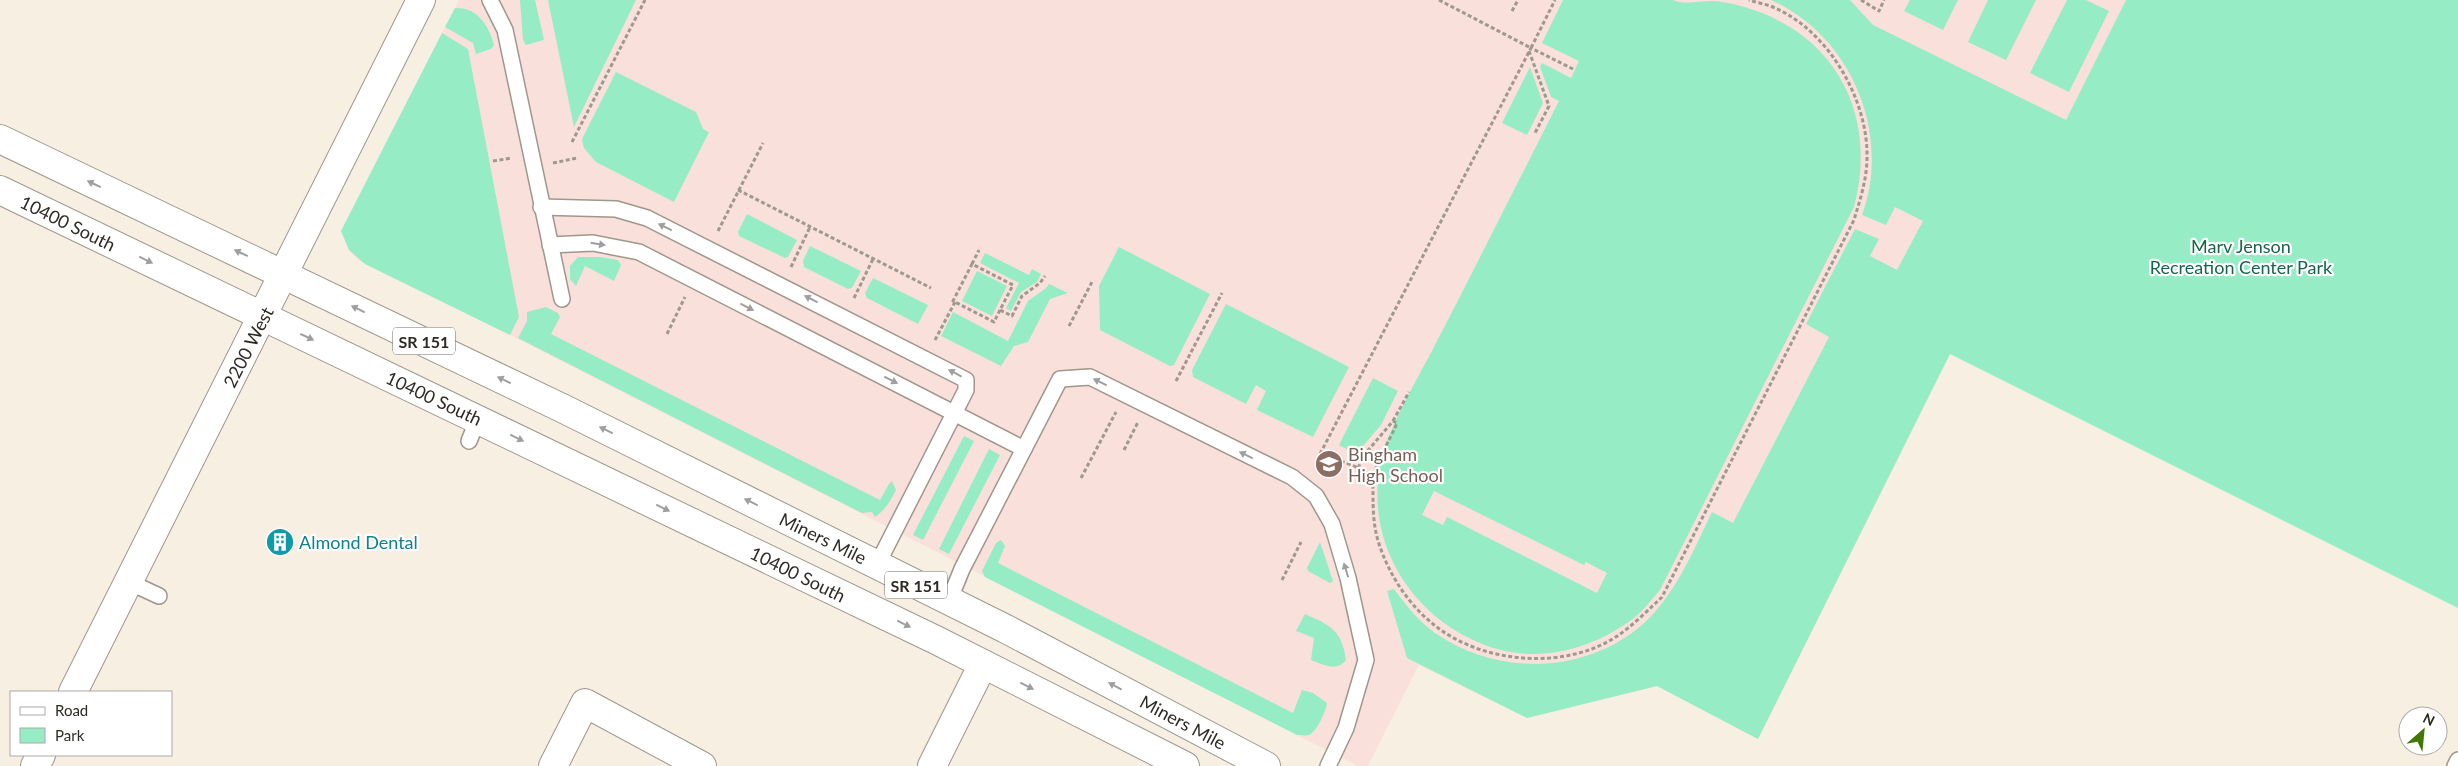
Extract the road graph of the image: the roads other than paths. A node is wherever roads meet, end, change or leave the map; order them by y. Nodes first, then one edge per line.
1 (421, 0) edge
2 (490, 0) edge
3 (0, 140) edge
4 (4, 191) edge
5 (541, 206) junction
6 (550, 245) junction
7 (285, 274) junction
8 (562, 300) dead end
9 (263, 317) junction
10 (954, 412) junction
11 (1024, 449) junction
12 (877, 565) junction
13 (129, 582) junction
14 (159, 596) dead end
15 (949, 601) junction
16 (983, 664) junction
17 (74, 691) edge
18 (2458, 760) edge
19 (552, 766) edge
20 (702, 766) edge
21 (932, 766) edge
22 (1185, 766) edge
23 (1266, 766) edge
24 (1328, 766) edge
25 (2455, 766) edge

1 - 7 main road, 2200 West
2 - 5 lane
7 -> 3 main road, SR 151
4 -> 9 main road, 10400 South / SR 151
5 - 6 lane
10 -> 5 lane
6 - 8 lane
6 -> 10 lane
7 - 9 main road, 2200 West
12 -> 7 main road, Miners Mile / SR 151
9 - 13 main road, 2200 West
9 -> 16 main road, 10400 South / SR 151
10 - 11 lane
10 - 12 lane
11 - 15 lane
24 -> 11 lane
12 - 15 main road, Miners Mile / SR 151
13 - 14 lane
13 - 17 main road, 2200 West
23 -> 15 main road, Miners Mile / SR 151
16 - 21 main road
16 -> 22 main road, SR 151
18 - 25 lane
19 - 20 main road

